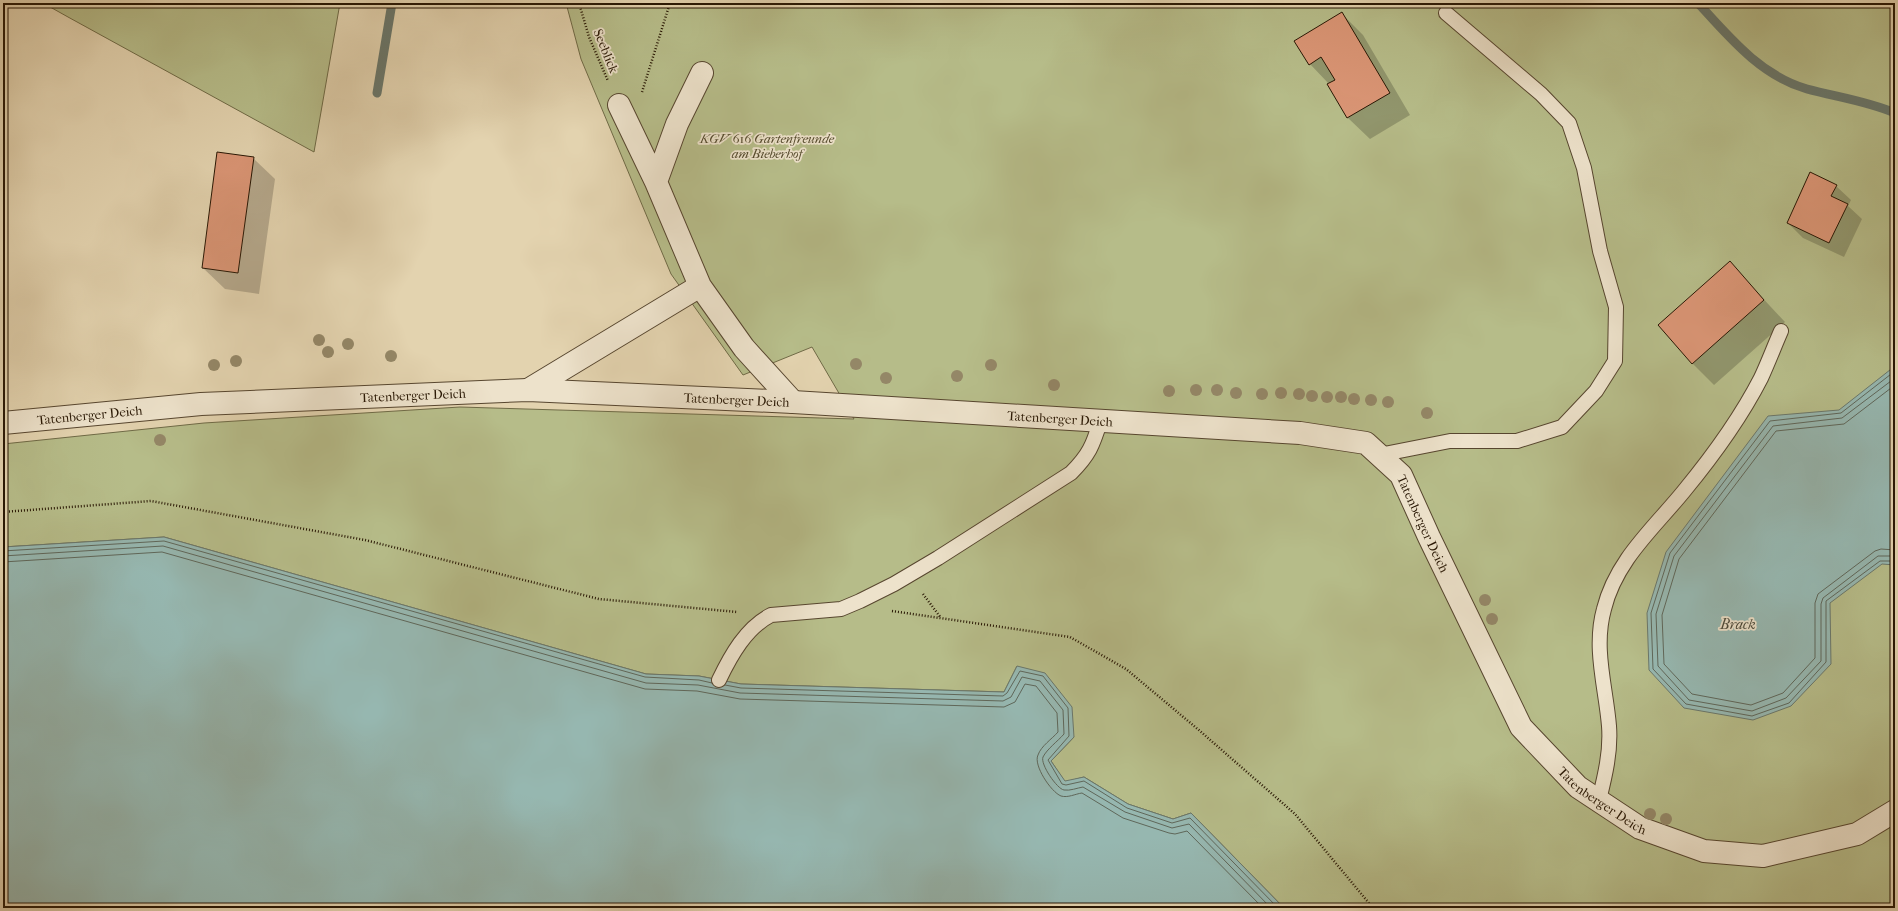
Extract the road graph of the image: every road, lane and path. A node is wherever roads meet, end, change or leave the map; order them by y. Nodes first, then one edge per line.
1 (579, 3) edge
2 (670, 3) edge
3 (1446, 13) dead end
4 (702, 73) dead end
5 (640, 98) dead end
6 (618, 105) joint
7 (656, 182) junction
8 (700, 286) junction
9 (1780, 331) dead end
10 (528, 390) junction
11 (793, 402) junction
12 (1100, 422) junction
13 (3, 423) edge
14 (1379, 455) junction
15 (3, 512) edge
16 (912, 574) junction
17 (884, 611) dead end
18 (772, 615) junction
19 (942, 619) junction
20 (719, 680) dead end
21 (1599, 800) junction
22 (1895, 811) edge
23 (1373, 908) edge

1 - 6 path, Seeblick
2 - 5 path
3 - 14 lane
4 - 7 street
6 - 7 street
7 - 8 street
8 - 10 street
8 - 11 street
9 - 21 lane
10 - 11 street, Tatenberger Deich
10 - 13 street, Tatenberger Deich
11 - 12 street, Tatenberger Deich
12 - 14 street, Tatenberger Deich
12 - 16 lane
14 - 21 street, Tatenberger Deich
15 - 18 path
16 - 18 lane
16 - 19 path
17 - 19 path
18 - 20 lane
19 - 23 path
21 - 22 street, Tatenberger Deich

